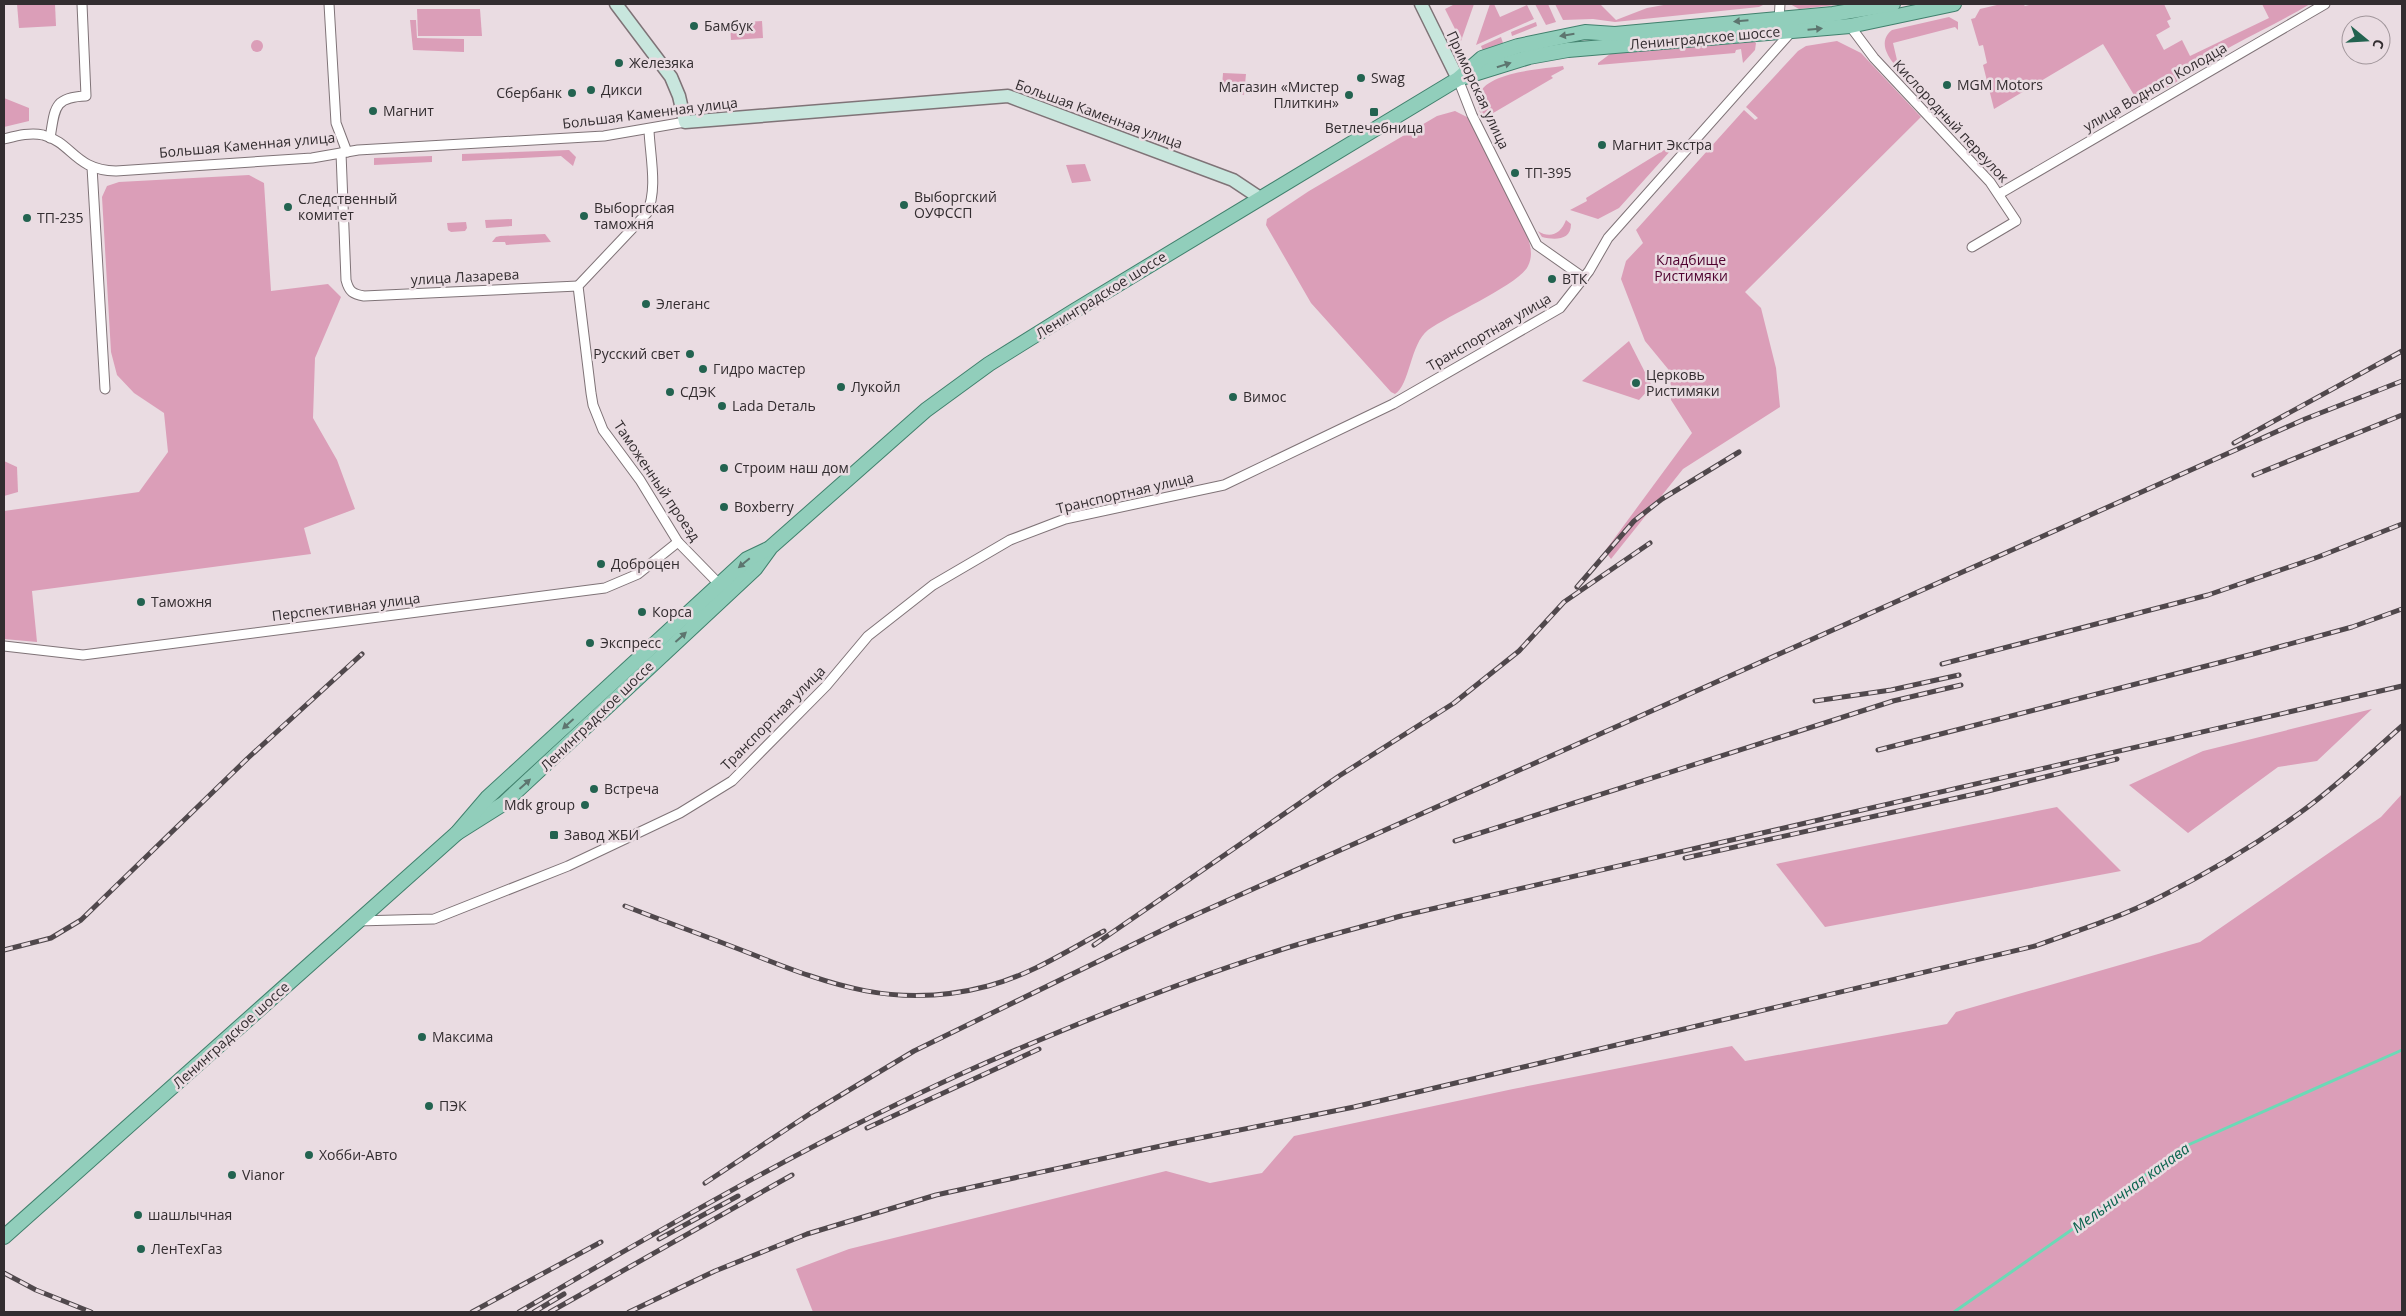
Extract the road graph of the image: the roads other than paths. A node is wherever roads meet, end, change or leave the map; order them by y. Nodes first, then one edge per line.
1 (82, 4) edge
2 (329, 4) edge
3 (616, 4) edge
4 (1421, 4) edge
5 (1780, 4) edge
6 (1893, 4) edge
7 (1954, 4) edge
8 (2325, 4) edge
9 (1779, 19) junction
10 (1850, 26) junction
11 (1792, 31) junction
12 (1458, 79) junction
13 (685, 122) junction
14 (649, 130) junction
15 (50, 138) junction
16 (4, 139) edge
17 (344, 152) junction
18 (92, 167) junction
19 (2000, 194) junction
20 (1260, 198) junction
21 (1972, 247) dead end
22 (1584, 278) junction
23 (578, 286) junction
24 (105, 389) dead end
25 (678, 542) junction
26 (724, 589) junction
27 (4, 646) edge
28 (356, 921) junction
29 (4, 1237) edge

1 - 15 street
2 - 17 street
3 - 13 street
4 - 12 street, Приморская улица
5 - 9 street
6 - 9 main road, Ленинградское шоссе
7 - 10 main road, Ленинградское шоссе
8 - 19 street, улица Водного Колодца
9 -> 12 main road, Ленинградское шоссе
11 -> 10 main road, Ленинградское шоссе
10 - 19 street, Кислородный переулок
12 -> 11 main road, Ленинградское шоссе
11 - 22 street, Транспортная улица
12 - 20 main road, Ленинградское шоссе
12 - 22 street, Приморская улица
13 - 14 street, Большая Каменная улица
13 - 20 street, Большая Каменная улица
14 - 17 street, Большая Каменная улица
14 - 23 street
15 - 16 street
15 - 18 street, Большая Каменная улица
17 - 18 street, Большая Каменная улица
17 - 23 street, улица Лазарева
18 - 24 street
19 - 21 street, Кислородный переулок
20 - 26 main road, Ленинградское шоссе
22 - 28 street, Транспортная улица
23 - 25 street, Таможенный проезд
25 - 26 street, Таможенный проезд
25 - 27 street, Перспективная улица
26 - 28 main road, Ленинградское шоссе
28 - 29 main road, Ленинградское шоссе

